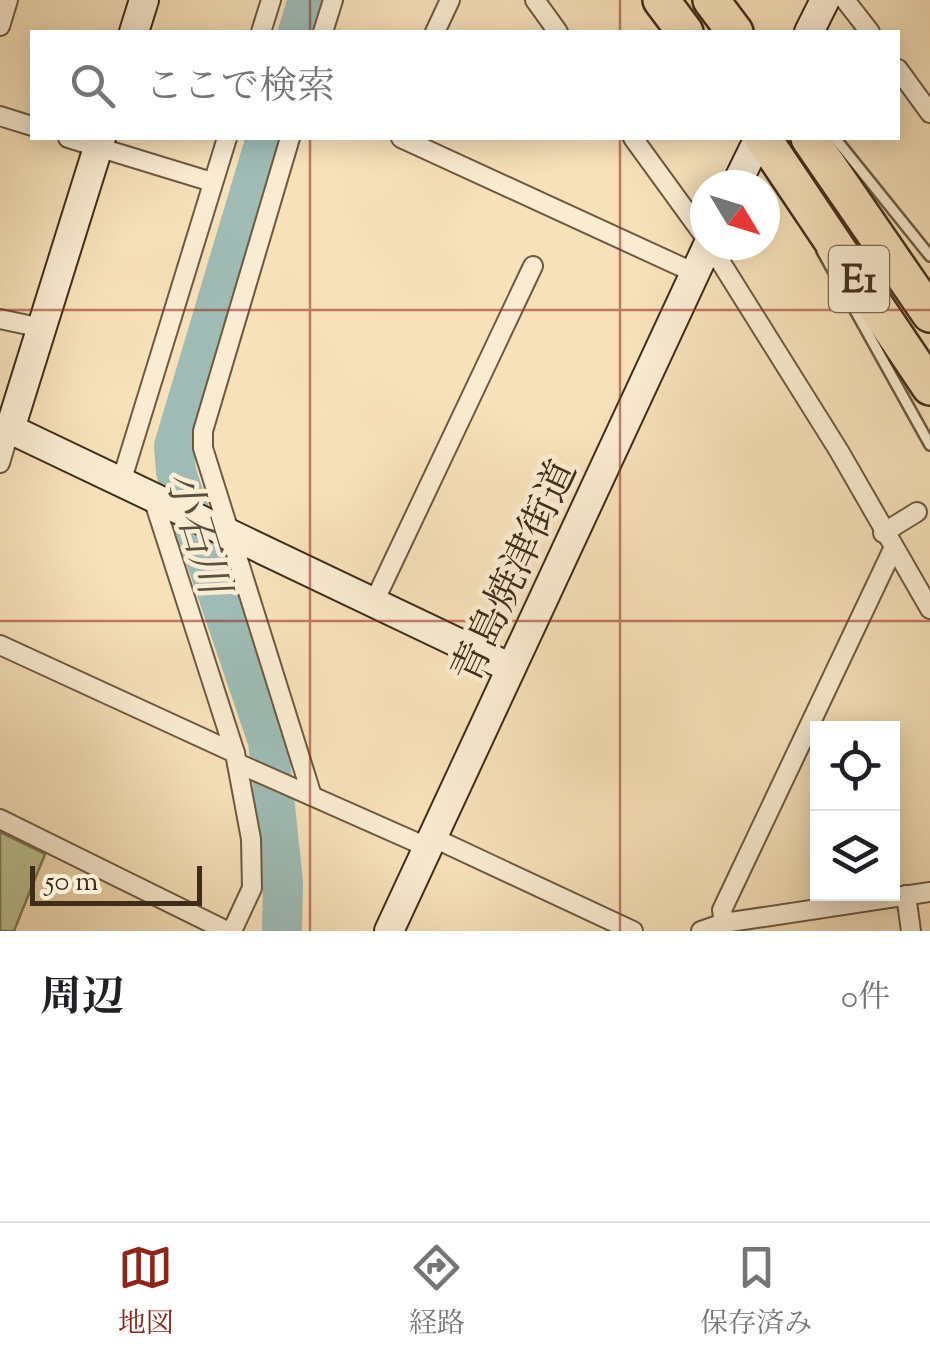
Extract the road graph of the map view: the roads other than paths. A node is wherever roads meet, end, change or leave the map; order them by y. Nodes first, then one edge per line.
1 (8, 0) edge
2 (144, 0) edge
3 (271, 0) edge
4 (333, 0) edge
5 (450, 0) edge
6 (534, 0) edge
7 (661, 0) edge
8 (711, 0) edge
9 (720, 0) edge
10 (824, 0) edge
11 (845, 0) edge
12 (0, 26) edge
13 (135, 30) edge
14 (262, 30) edge
15 (324, 30) edge
16 (435, 30) edge
17 (556, 30) edge
18 (684, 30) edge
19 (741, 30) edge
20 (741, 30) edge
21 (810, 30) edge
22 (868, 30) edge
23 (900, 72) edge
24 (930, 113) edge
25 (0, 116) edge
26 (30, 125) edge
27 (226, 140) edge
28 (289, 140) edge
29 (405, 140) edge
30 (634, 140) edge
31 (760, 140) edge
32 (762, 140) edge
33 (811, 140) edge
34 (837, 140) edge
35 (99, 142) edge
36 (744, 170) edge
37 (212, 182) junction
38 (808, 202) junction
39 (690, 217) edge
40 (930, 256) edge
41 (703, 260) edge
42 (719, 260) edge
43 (533, 266) dead end
44 (697, 274) junction
45 (930, 314) edge
46 (0, 319) edge
47 (42, 328) junction
48 (930, 387) edge
49 (5, 426) edge
50 (930, 445) edge
51 (0, 463) edge
52 (122, 478) junction
53 (151, 492) junction
54 (917, 512) dead end
55 (232, 532) junction
56 (888, 541) junction
57 (374, 602) junction
58 (930, 609) edge
59 (0, 645) edge
60 (511, 668) junction
61 (241, 761) junction
62 (306, 793) junction
63 (0, 819) edge
64 (432, 843) junction
65 (930, 892) edge
66 (906, 896) junction
67 (724, 923) junction
68 (600, 924) edge
69 (229, 931) edge
70 (389, 931) edge
71 (632, 931) edge
72 (701, 931) edge
73 (911, 931) edge

1 - 12 street
2 - 13 street
3 - 14 street
4 - 15 street
5 - 16 street
6 - 17 street
7 - 18 highway
8 - 19 highway
9 - 20 lane
10 - 21 street
11 - 22 street
23 - 24 street
25 - 26 street
27 - 37 street
28 - 55 street
29 - 44 street
30 - 39 street
31 - 36 street
32 - 38 highway, E1
33 - 45 highway, E1
34 - 40 lane
35 - 37 street
35 - 47 street
37 - 52 street
38 - 48 highway, E1
38 - 50 lane
41 - 44 street, 青島焼津街道
42 - 56 street
43 - 57 street
44 - 60 street, 青島焼津街道
46 - 47 street
47 - 49 street
49 - 51 street
49 - 52 street
52 - 53 street
53 - 55 street
53 - 61 street
54 - 56 street
55 - 57 street
55 - 62 street
56 - 58 street
56 - 67 street
57 - 60 street
59 - 61 street
60 - 64 street, 青島焼津街道
61 - 62 street
61 - 69 street
62 - 64 street
63 - 69 street
64 - 68 street
64 - 70 street, 青島焼津街道
65 - 66 street
66 - 67 street
66 - 73 street
67 - 72 street
68 - 71 street

